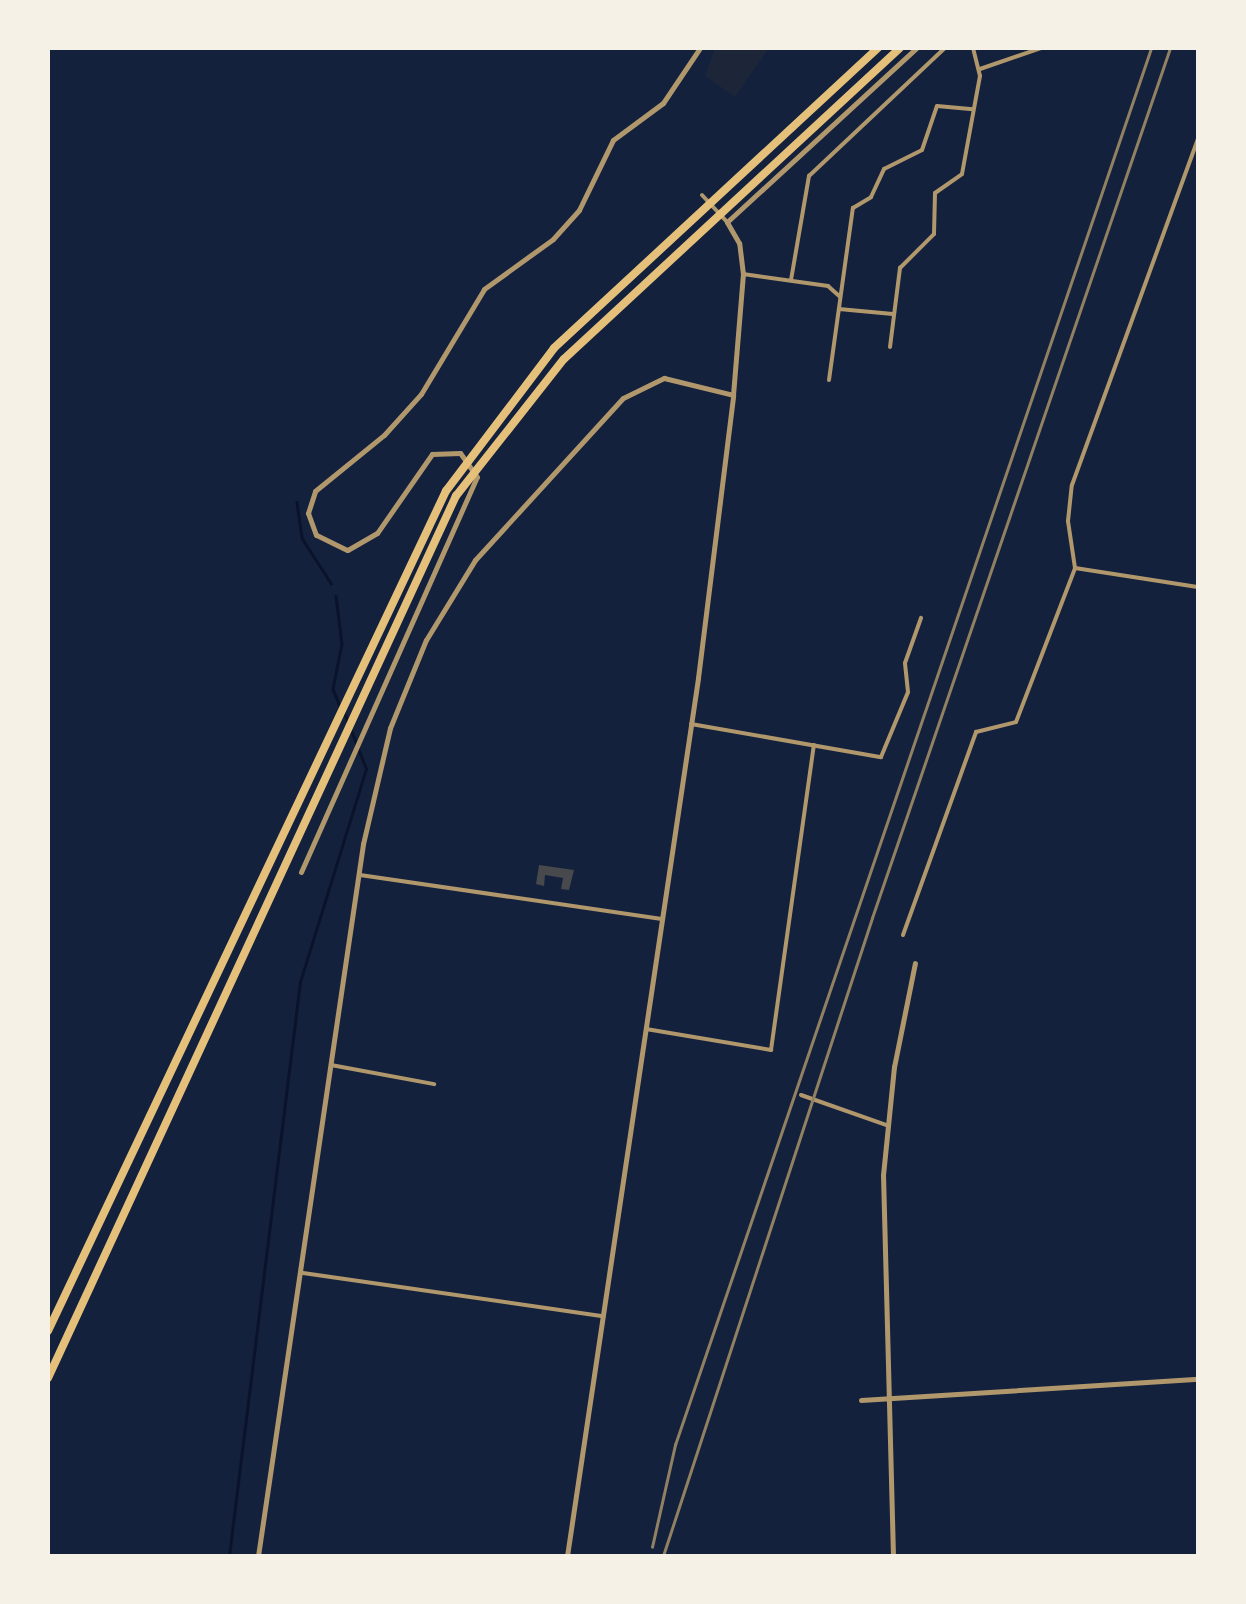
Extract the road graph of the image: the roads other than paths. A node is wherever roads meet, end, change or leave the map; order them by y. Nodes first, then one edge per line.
1 (700, 48) edge
2 (878, 48) edge
3 (900, 48) edge
4 (916, 48) edge
5 (945, 48) edge
6 (973, 48) edge
7 (1041, 48) edge
8 (980, 70) junction
9 (973, 109) junction
10 (1198, 138) edge
11 (702, 195) dead end
12 (727, 222) junction
13 (744, 274) junction
14 (791, 280) junction
15 (840, 297) junction
16 (839, 309) junction
17 (893, 314) junction
18 (890, 347) dead end
19 (829, 380) dead end
20 (732, 395) junction
21 (1075, 568) junction
22 (1198, 587) edge
23 (921, 618) dead end
24 (691, 724) junction
25 (814, 745) junction
26 (301, 872) dead end
27 (358, 875) junction
28 (662, 918) junction
29 (903, 934) dead end
30 (915, 962) dead end
31 (645, 1029) junction
32 (331, 1065) junction
33 (434, 1084) dead end
34 (801, 1095) dead end
35 (886, 1125) junction
36 (302, 1273) junction
37 (603, 1316) junction
38 (48, 1331) edge
39 (48, 1378) edge
40 (1198, 1379) edge
41 (861, 1400) dead end
42 (892, 1400) junction
43 (258, 1556) edge
44 (567, 1556) edge
45 (893, 1556) edge

1 - 26 street
2 - 38 highway
3 - 39 highway
4 - 12 street
5 - 14 street
6 - 8 street
7 - 8 street
8 - 9 street
9 - 15 street
9 - 17 street
10 - 21 street
11 - 12 street
12 - 13 street
13 - 14 street
13 - 20 street
14 - 15 street
15 - 16 street
16 - 17 street
16 - 19 street
17 - 18 street
20 - 24 street
20 - 27 street
21 - 22 street
21 - 29 street
23 - 25 street
24 - 25 street
24 - 28 street
25 - 31 street
27 - 28 street
27 - 32 street
28 - 31 street
30 - 35 street
31 - 37 street
32 - 33 street
32 - 36 street
34 - 35 street
35 - 42 street
36 - 37 street
36 - 43 street
37 - 44 street
40 - 42 street
41 - 42 street
42 - 45 street

